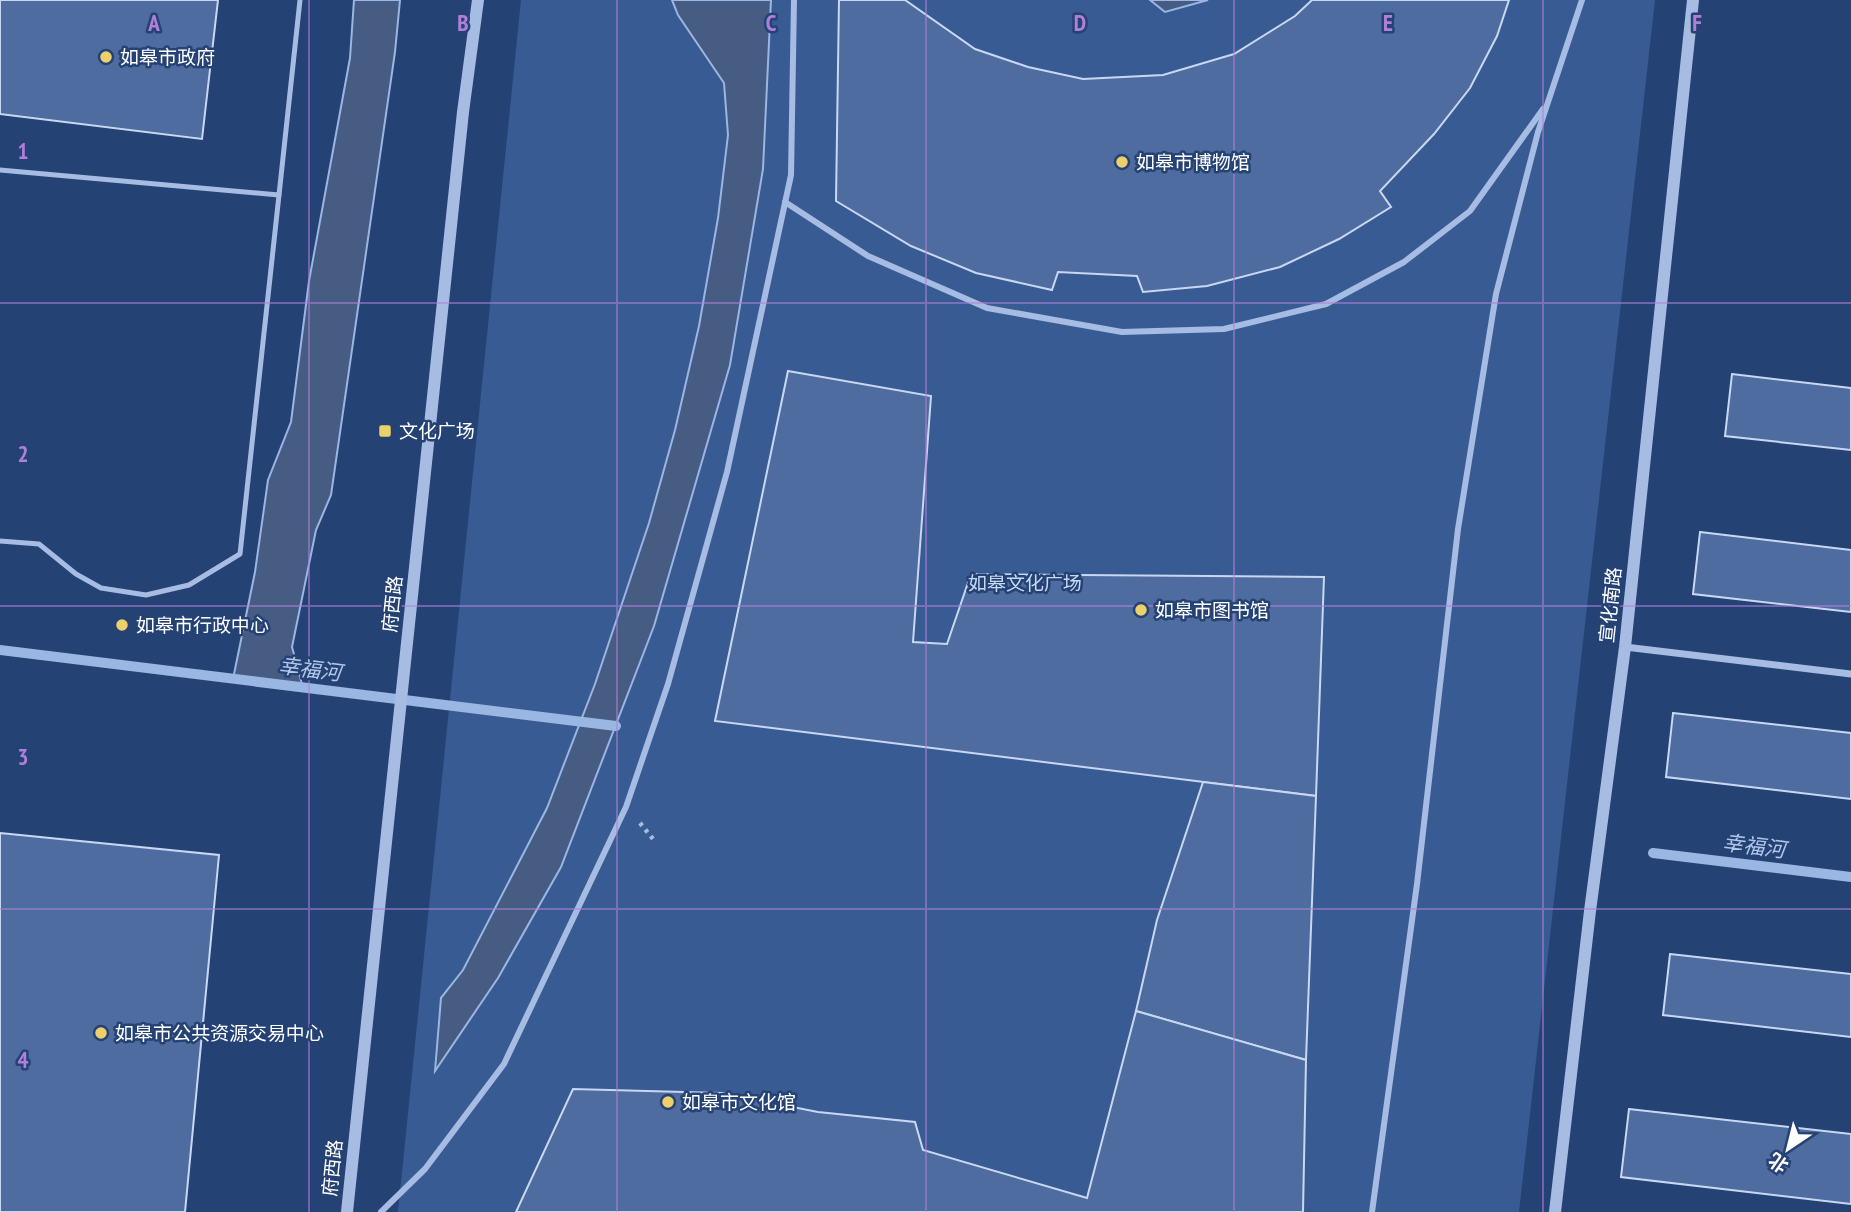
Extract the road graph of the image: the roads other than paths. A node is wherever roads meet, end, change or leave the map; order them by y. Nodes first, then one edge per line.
1 (300, 0) edge
2 (478, 0) edge
3 (793, 0) edge
4 (1582, 0) edge
5 (1693, 0) edge
6 (1548, 102) junction
7 (0, 170) edge
8 (279, 195) junction
9 (785, 202) junction
10 (0, 541) edge
11 (1625, 647) junction
12 (1851, 674) edge
13 (347, 1212) edge
14 (381, 1212) edge
15 (1372, 1212) edge
16 (1555, 1212) edge

1 - 8 lane
2 - 13 street, 府西路
3 - 9 street
4 - 6 street
5 - 11 street, 宣化南路
6 - 9 street
6 - 15 street
7 - 8 lane
8 - 10 lane
9 - 14 street
11 - 12 street
11 - 16 street, 宣化南路

